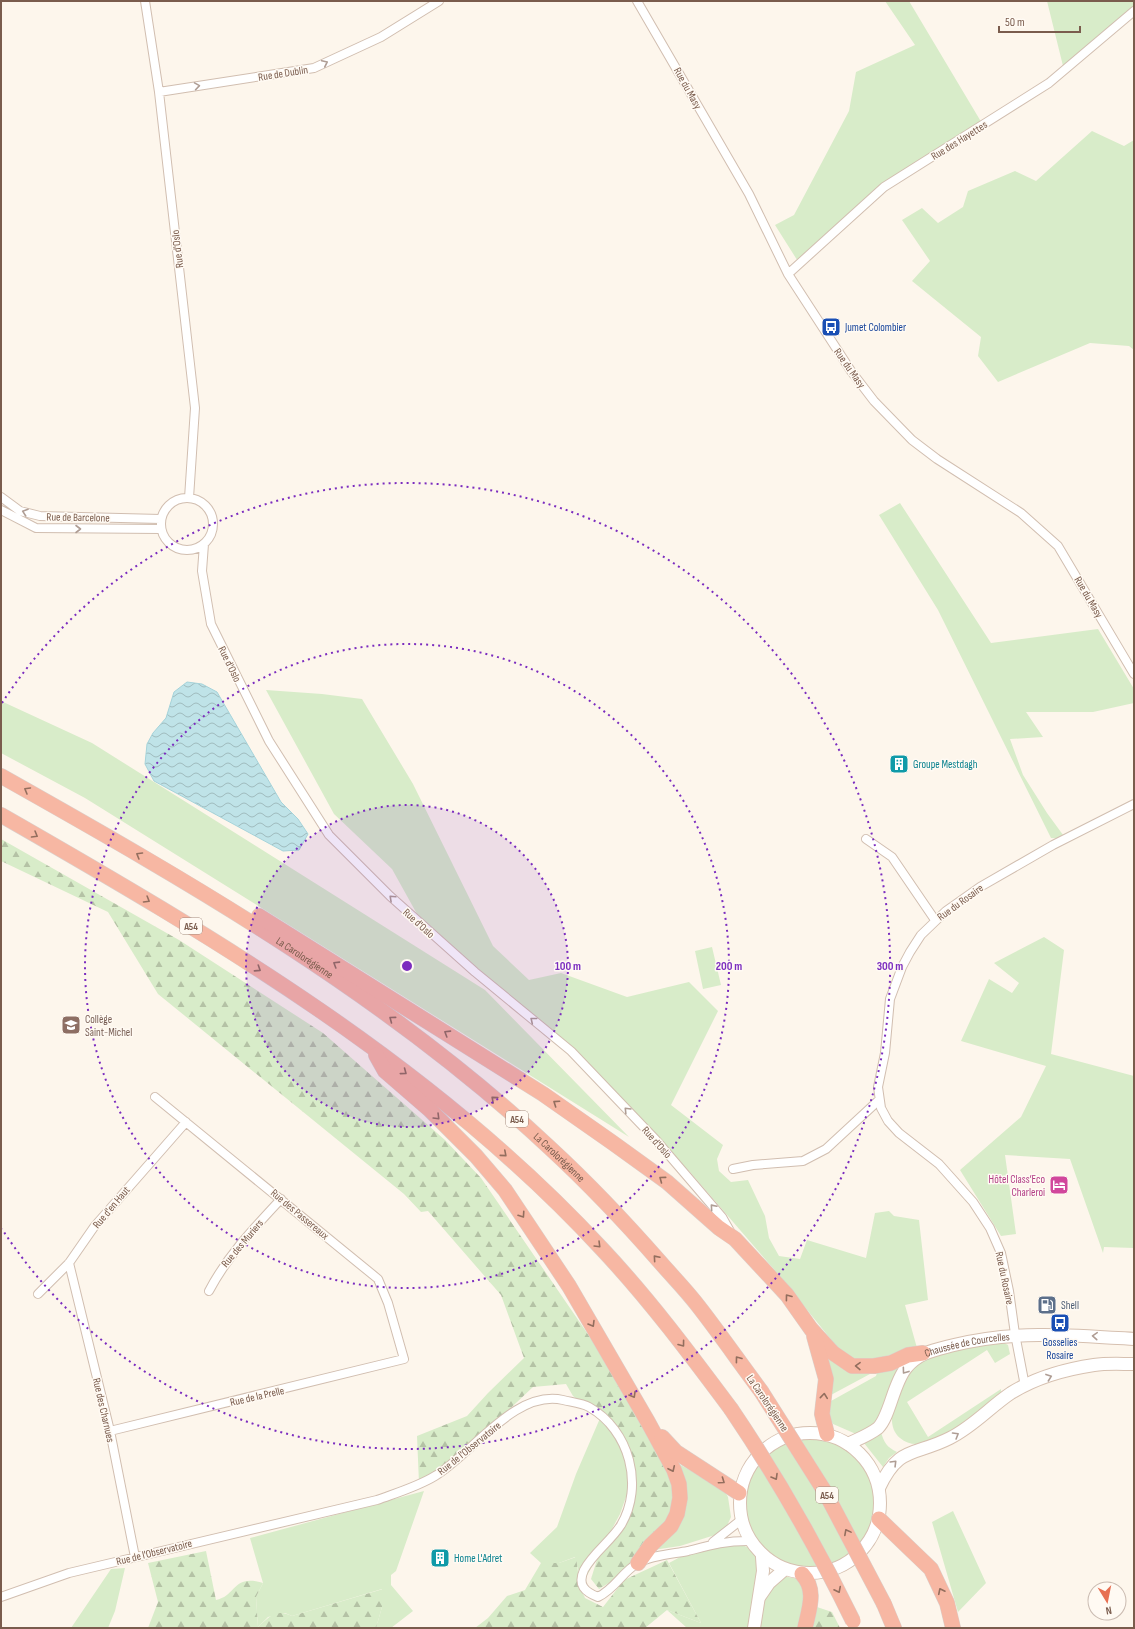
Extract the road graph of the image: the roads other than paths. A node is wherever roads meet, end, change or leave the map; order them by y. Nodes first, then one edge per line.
1 (145, 1) edge
2 (439, 1) edge
3 (637, 1) edge
4 (1134, 11) edge
5 (159, 92) junction
6 (788, 274) junction
7 (1, 497) edge
8 (189, 498) junction
9 (1, 510) edge
10 (161, 519) junction
11 (161, 529) junction
12 (204, 544) junction
13 (1134, 674) edge
14 (1, 776) edge
15 (1134, 804) edge
16 (1, 815) edge
17 (866, 839) dead end
18 (221, 904) junction
19 (935, 920) junction
20 (373, 1049) junction
21 (155, 1097) dead end
22 (878, 1100) junction
23 (186, 1122) junction
24 (733, 1170) dead end
25 (281, 1199) junction
26 (735, 1239) junction
27 (69, 1263) junction
28 (209, 1291) dead end
29 (38, 1294) dead end
30 (811, 1328) junction
31 (1014, 1334) junction
32 (1134, 1339) edge
33 (923, 1353) junction
34 (404, 1360) joint
35 (1134, 1364) edge
36 (1025, 1386) junction
37 (648, 1422) junction
38 (110, 1431) junction
39 (827, 1434) junction
40 (848, 1444) junction
41 (879, 1488) junction
42 (739, 1493) junction
43 (879, 1519) junction
44 (740, 1520) junction
45 (748, 1541) junction
46 (712, 1544) junction
47 (135, 1557) junction
48 (762, 1557) junction
49 (638, 1563) junction
50 (785, 1569) junction
51 (802, 1574) junction
52 (1, 1597) edge
53 (758, 1597) junction
54 (855, 1624) edge
55 (754, 1628) edge
56 (805, 1628) edge
57 (894, 1628) edge
58 (953, 1628) edge

1 - 5 street, Rue d'Oslo
5 -> 2 street, Rue de Dublin
3 - 6 street, Rue du Masy
4 - 6 street, Rue des Hayettes
5 - 8 street, Rue d'Oslo
6 - 13 street, Rue du Masy
10 -> 7 street, Rue de Barcelone
8 - 10 street
8 - 12 street
9 -> 11 street, Rue de Barcelone
10 - 11 street
11 - 12 street
26 -> 12 street, Rue d'Oslo
18 -> 14 highway, La Carolorégienne / A54
15 - 19 street, Rue du Rosaire
16 -> 20 highway, A54
17 - 19 street
26 -> 18 highway
57 -> 18 highway, La Carolorégienne / A54, bridge
19 - 22 street, Rue du Rosaire
20 -> 37 highway
20 -> 54 highway, A54, bridge
21 - 23 street, Rue des Passereaux
22 - 24 street
22 - 31 street, Rue du Rosaire
23 - 25 street, Rue des Passereaux
23 - 27 street, Rue d'en Haut
25 - 28 street, Rue des Muriers
25 - 34 street, Rue des Passereaux
30 -> 26 highway
27 - 29 street, Rue d'en Haut
27 - 38 street, Rue des Charnues
33 -> 30 highway
39 -> 30 highway
32 -> 31 main road, Chaussée de Courcelles
31 - 33 main road, Chaussée de Courcelles
31 - 36 street, Rue du Rosaire
33 -> 40 main road, Chaussée de Courcelles
34 - 38 street, Rue de la Prelle
36 -> 35 main road
41 -> 36 main road
37 -> 42 highway
37 -> 49 highway
38 - 47 street, Rue des Charnues
39 - 40 main road
39 - 42 main road
40 - 41 main road
41 - 43 main road
42 - 44 main road
43 - 51 main road
58 -> 43 highway
44 - 45 main road
44 - 46 street, Rue de l'Observatoire
45 - 46 street, Rue de l'Observatoire
45 - 48 main road
46 - 49 street, Rue de l'Observatoire
47 - 49 street, Rue de l'Observatoire
47 - 52 street, Rue de l'Observatoire
48 - 50 main road
48 - 53 main road
50 - 51 main road
50 - 53 main road
51 - 56 highway
53 - 55 main road

